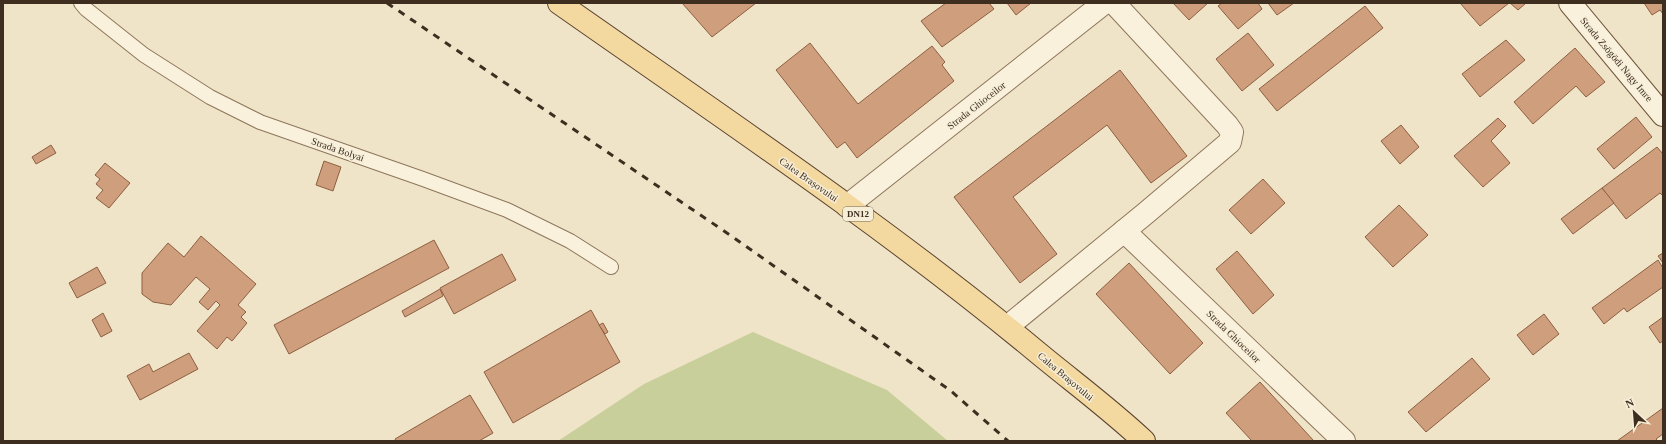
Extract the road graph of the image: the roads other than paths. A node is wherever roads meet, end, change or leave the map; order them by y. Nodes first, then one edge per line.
1 (82, 3) edge
2 (560, 3) edge
3 (1104, 3) edge
4 (1114, 3) edge
5 (1570, 3) edge
6 (1663, 115) edge
7 (847, 206) junction
8 (1124, 231) junction
9 (611, 267) dead end
10 (1007, 327) junction
11 (1144, 441) edge
12 (1344, 441) edge

1 - 9 lane, Strada Bolyai
2 - 7 main road, Calea Brașovului / DN12
3 - 7 street, Strada Ghioceilor
4 - 8 street
5 - 6 street, Strada Zsögödi Nagy Imre
7 - 10 main road, Calea Brașovului / DN12
8 - 10 street
8 - 12 street, Strada Ghioceilor
10 - 11 main road, Calea Brașovului / DN12

